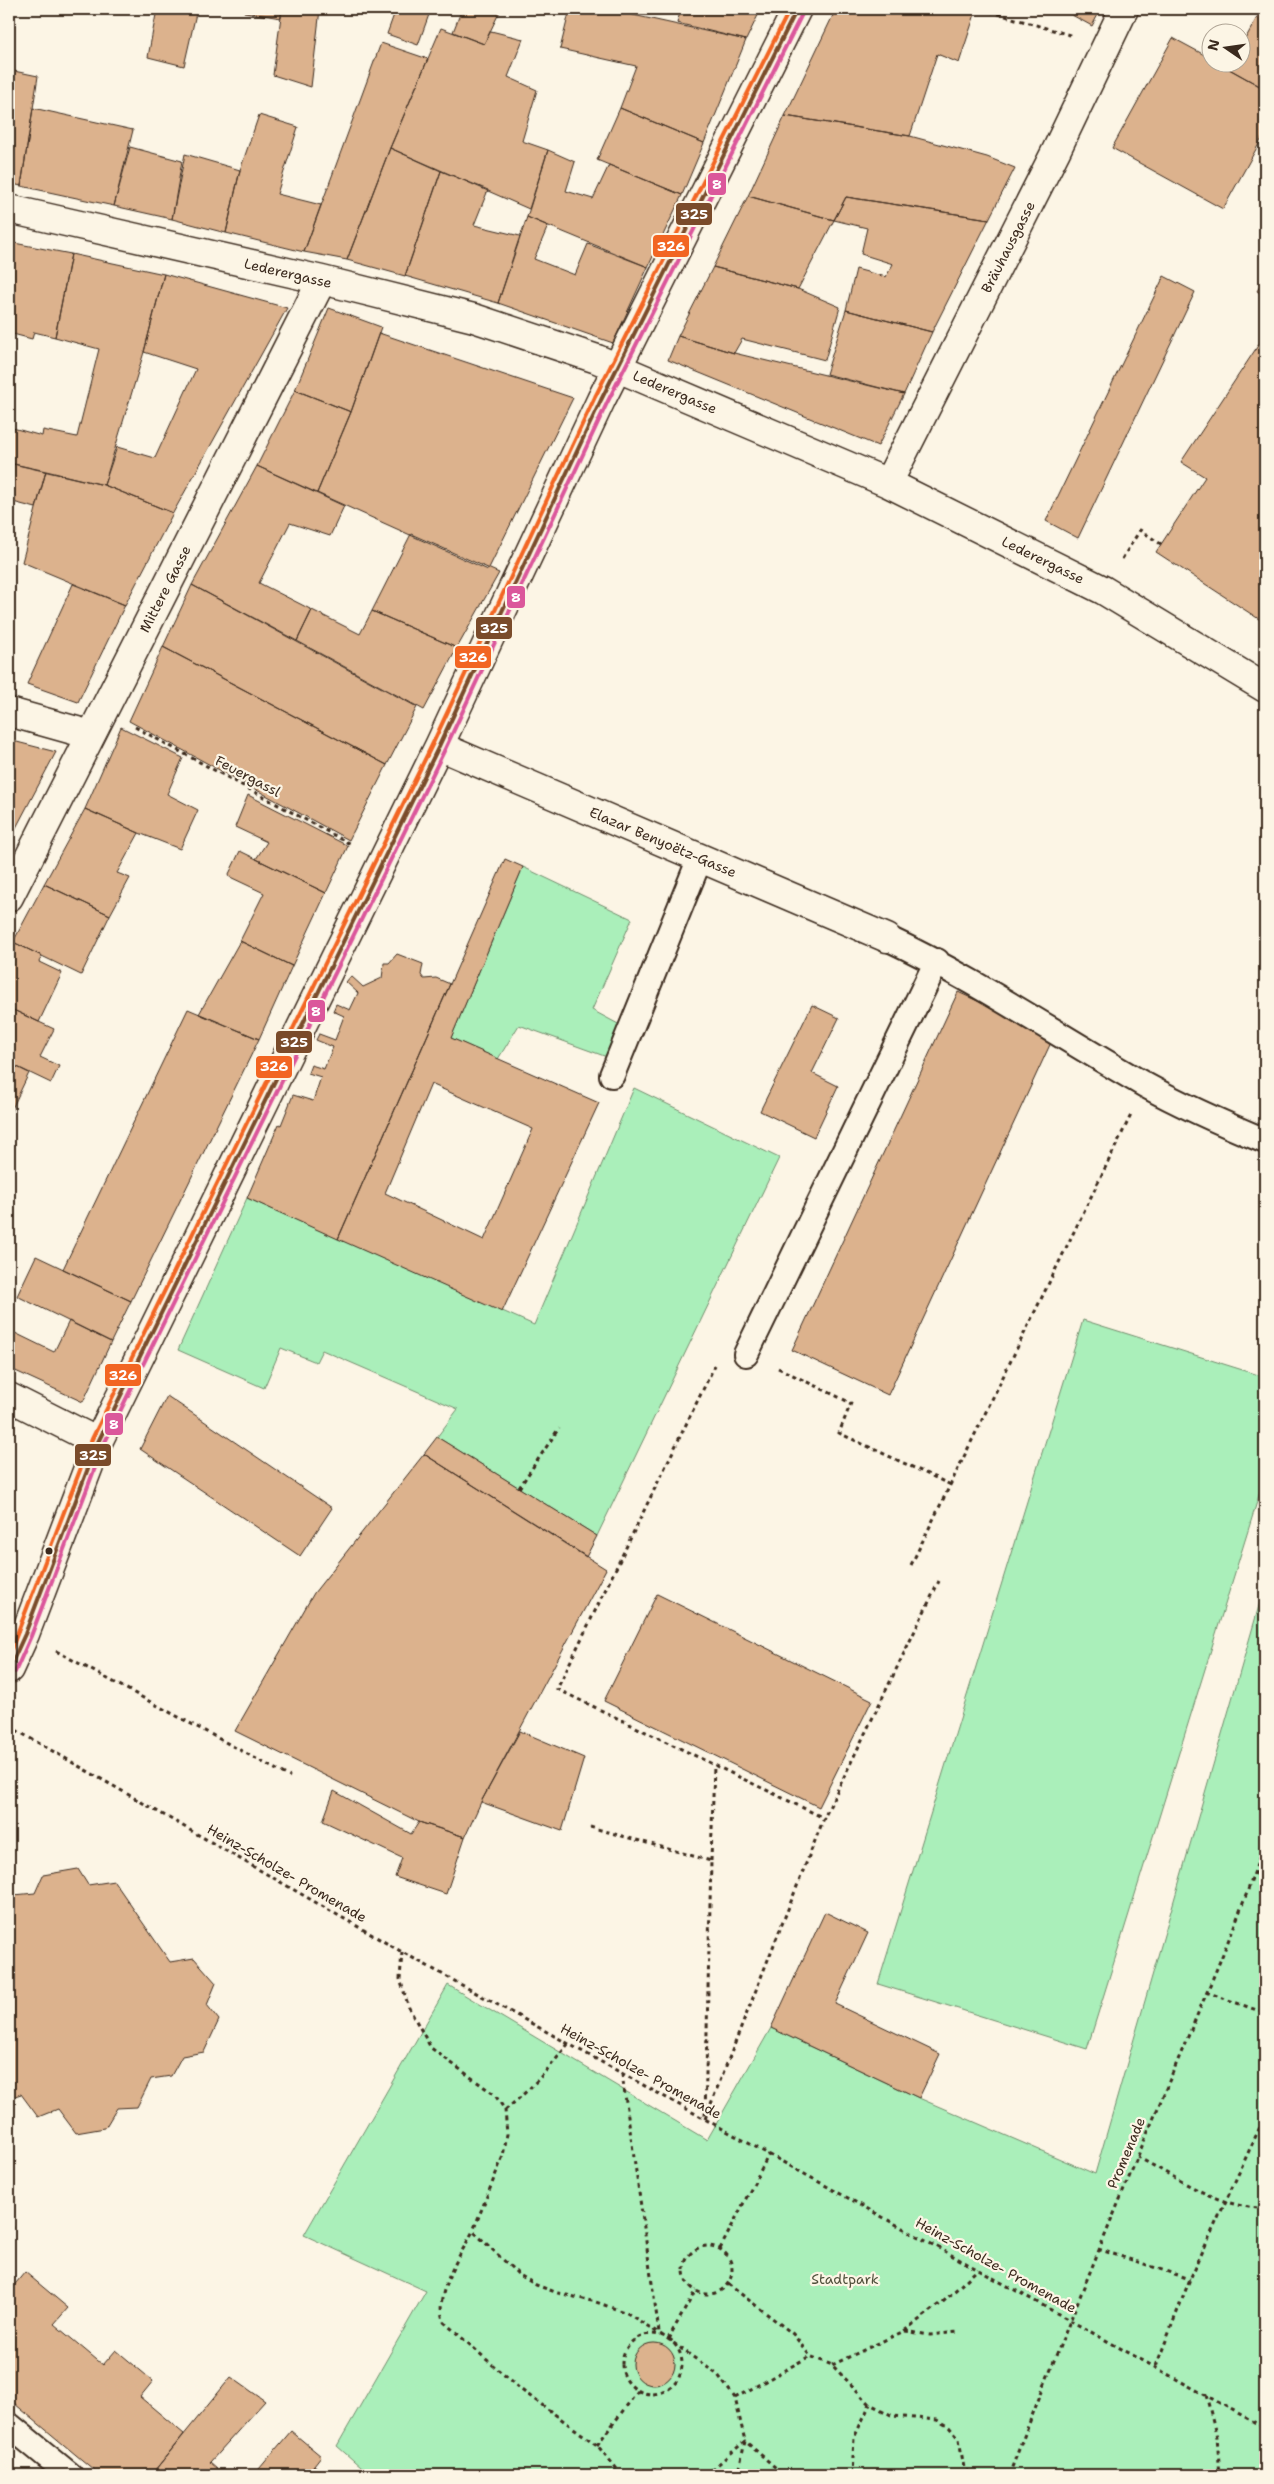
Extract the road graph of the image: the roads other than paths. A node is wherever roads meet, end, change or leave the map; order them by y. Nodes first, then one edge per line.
1 (797, 9) edge
2 (1124, 9) edge
3 (9, 210) edge
4 (322, 280) junction
5 (617, 367) junction
6 (888, 483) junction
7 (1265, 688) edge
8 (9, 712) edge
9 (91, 735) junction
10 (439, 746) junction
11 (700, 858) junction
12 (9, 897) edge
13 (887, 938) joint
14 (937, 962) junction
15 (612, 1075) dead end
16 (1265, 1141) edge
17 (746, 1354) road end
18 (9, 1397) edge
19 (98, 1442) junction
20 (9, 1668) edge
21 (9, 2425) edge
22 (70, 2475) edge

1 - 5 street
2 - 6 street, Bräuhausgasse
3 - 4 street, Lederergasse
4 - 5 street, Lederergasse
4 - 9 street, Mittere Gasse
5 - 6 street, Lederergasse
5 - 10 street
6 - 7 street, Lederergasse
8 - 9 street
9 - 12 street, Mittere Gasse
10 - 11 street, Elazar Benyoëtz-Gasse
10 - 19 street
11 - 13 street, Elazar Benyoëtz-Gasse
11 - 15 lane
13 - 14 lane
14 - 16 lane
14 - 17 lane
18 - 19 street
19 - 20 street
21 - 22 lane

